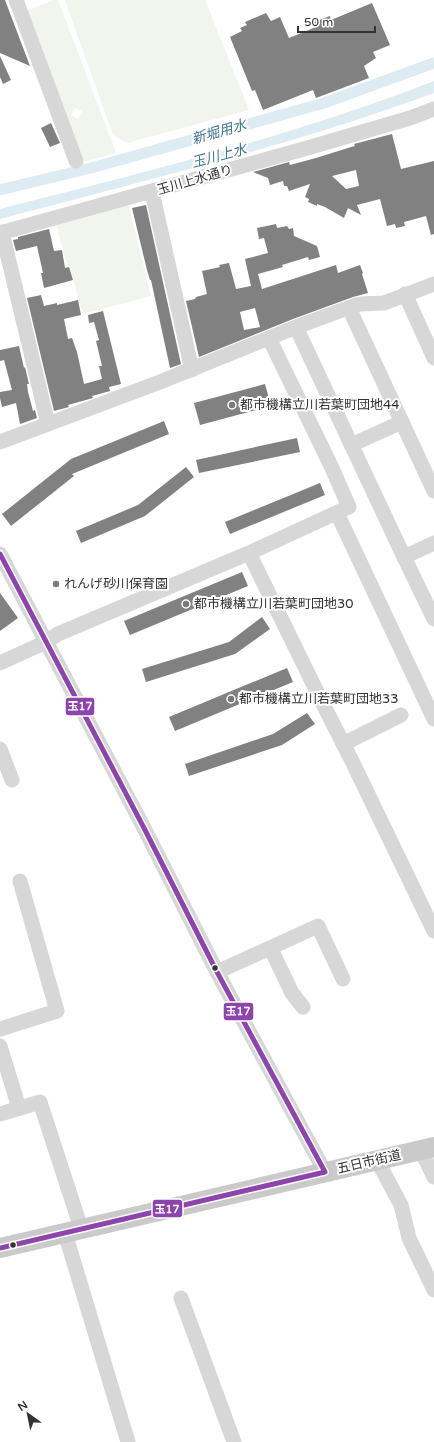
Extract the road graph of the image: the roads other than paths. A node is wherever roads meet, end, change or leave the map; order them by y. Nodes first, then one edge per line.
1 (16, 0) edge
2 (434, 109) edge
3 (76, 161) dead end
4 (152, 192) junction
5 (1, 232) edge
6 (434, 284) edge
7 (405, 294) junction
8 (349, 308) junction
9 (296, 328) junction
10 (269, 338) junction
11 (434, 358) edge
12 (192, 370) junction
13 (402, 422) junction
14 (48, 424) junction
15 (0, 442) edge
16 (351, 445) junction
17 (434, 491) edge
18 (337, 513) junction
19 (434, 543) edge
20 (249, 553) junction
21 (0, 554) edge
22 (404, 557) junction
23 (6, 575) edge
24 (434, 618) edge
25 (46, 642) junction
26 (0, 663) edge
27 (401, 715) dead end
28 (434, 719) edge
29 (343, 744) junction
30 (0, 749) edge
31 (12, 780) dead end
32 (20, 881) dead end
33 (434, 931) edge
34 (271, 949) junction
35 (217, 972) junction
36 (343, 979) dead end
37 (303, 1007) dead end
38 (0, 1029) edge
39 (0, 1046) edge
40 (19, 1108) junction
41 (0, 1114) edge
42 (427, 1148) edge
43 (377, 1160) junction
44 (325, 1172) junction
45 (434, 1177) edge
46 (73, 1230) junction
47 (0, 1248) edge
48 (434, 1290) edge
49 (181, 1298) dead end
50 (128, 1442) edge
51 (234, 1442) edge

1 - 3 street
2 - 4 street, 玉川上水通り
4 - 5 street, 玉川上水通り
4 - 12 street
5 - 14 street
6 - 7 street
7 - 8 street
7 - 11 street
8 - 9 street
8 - 13 street
9 - 10 street
9 - 16 street
10 - 12 street
10 - 18 street
12 - 14 street
13 - 16 street
13 - 17 street
14 - 15 street
16 - 22 street
18 - 20 street
18 - 28 street
19 - 22 street
20 - 25 street
20 - 29 street
21 - 23 street
22 - 24 street
23 - 25 street
25 - 26 street
25 - 35 street
27 - 29 street
29 - 33 street
30 - 31 street
32 - 38 street
34 - 35 street
34 - 36 street
34 - 37 street
35 - 44 street
39 - 40 street
40 - 41 street
40 - 46 street
42 - 43 main road, 五日市街道
42 - 45 street
43 - 44 main road, 五日市街道
43 - 48 street
44 - 46 main road, 五日市街道
46 - 47 main road, 五日市街道
46 - 50 street
49 - 51 street

